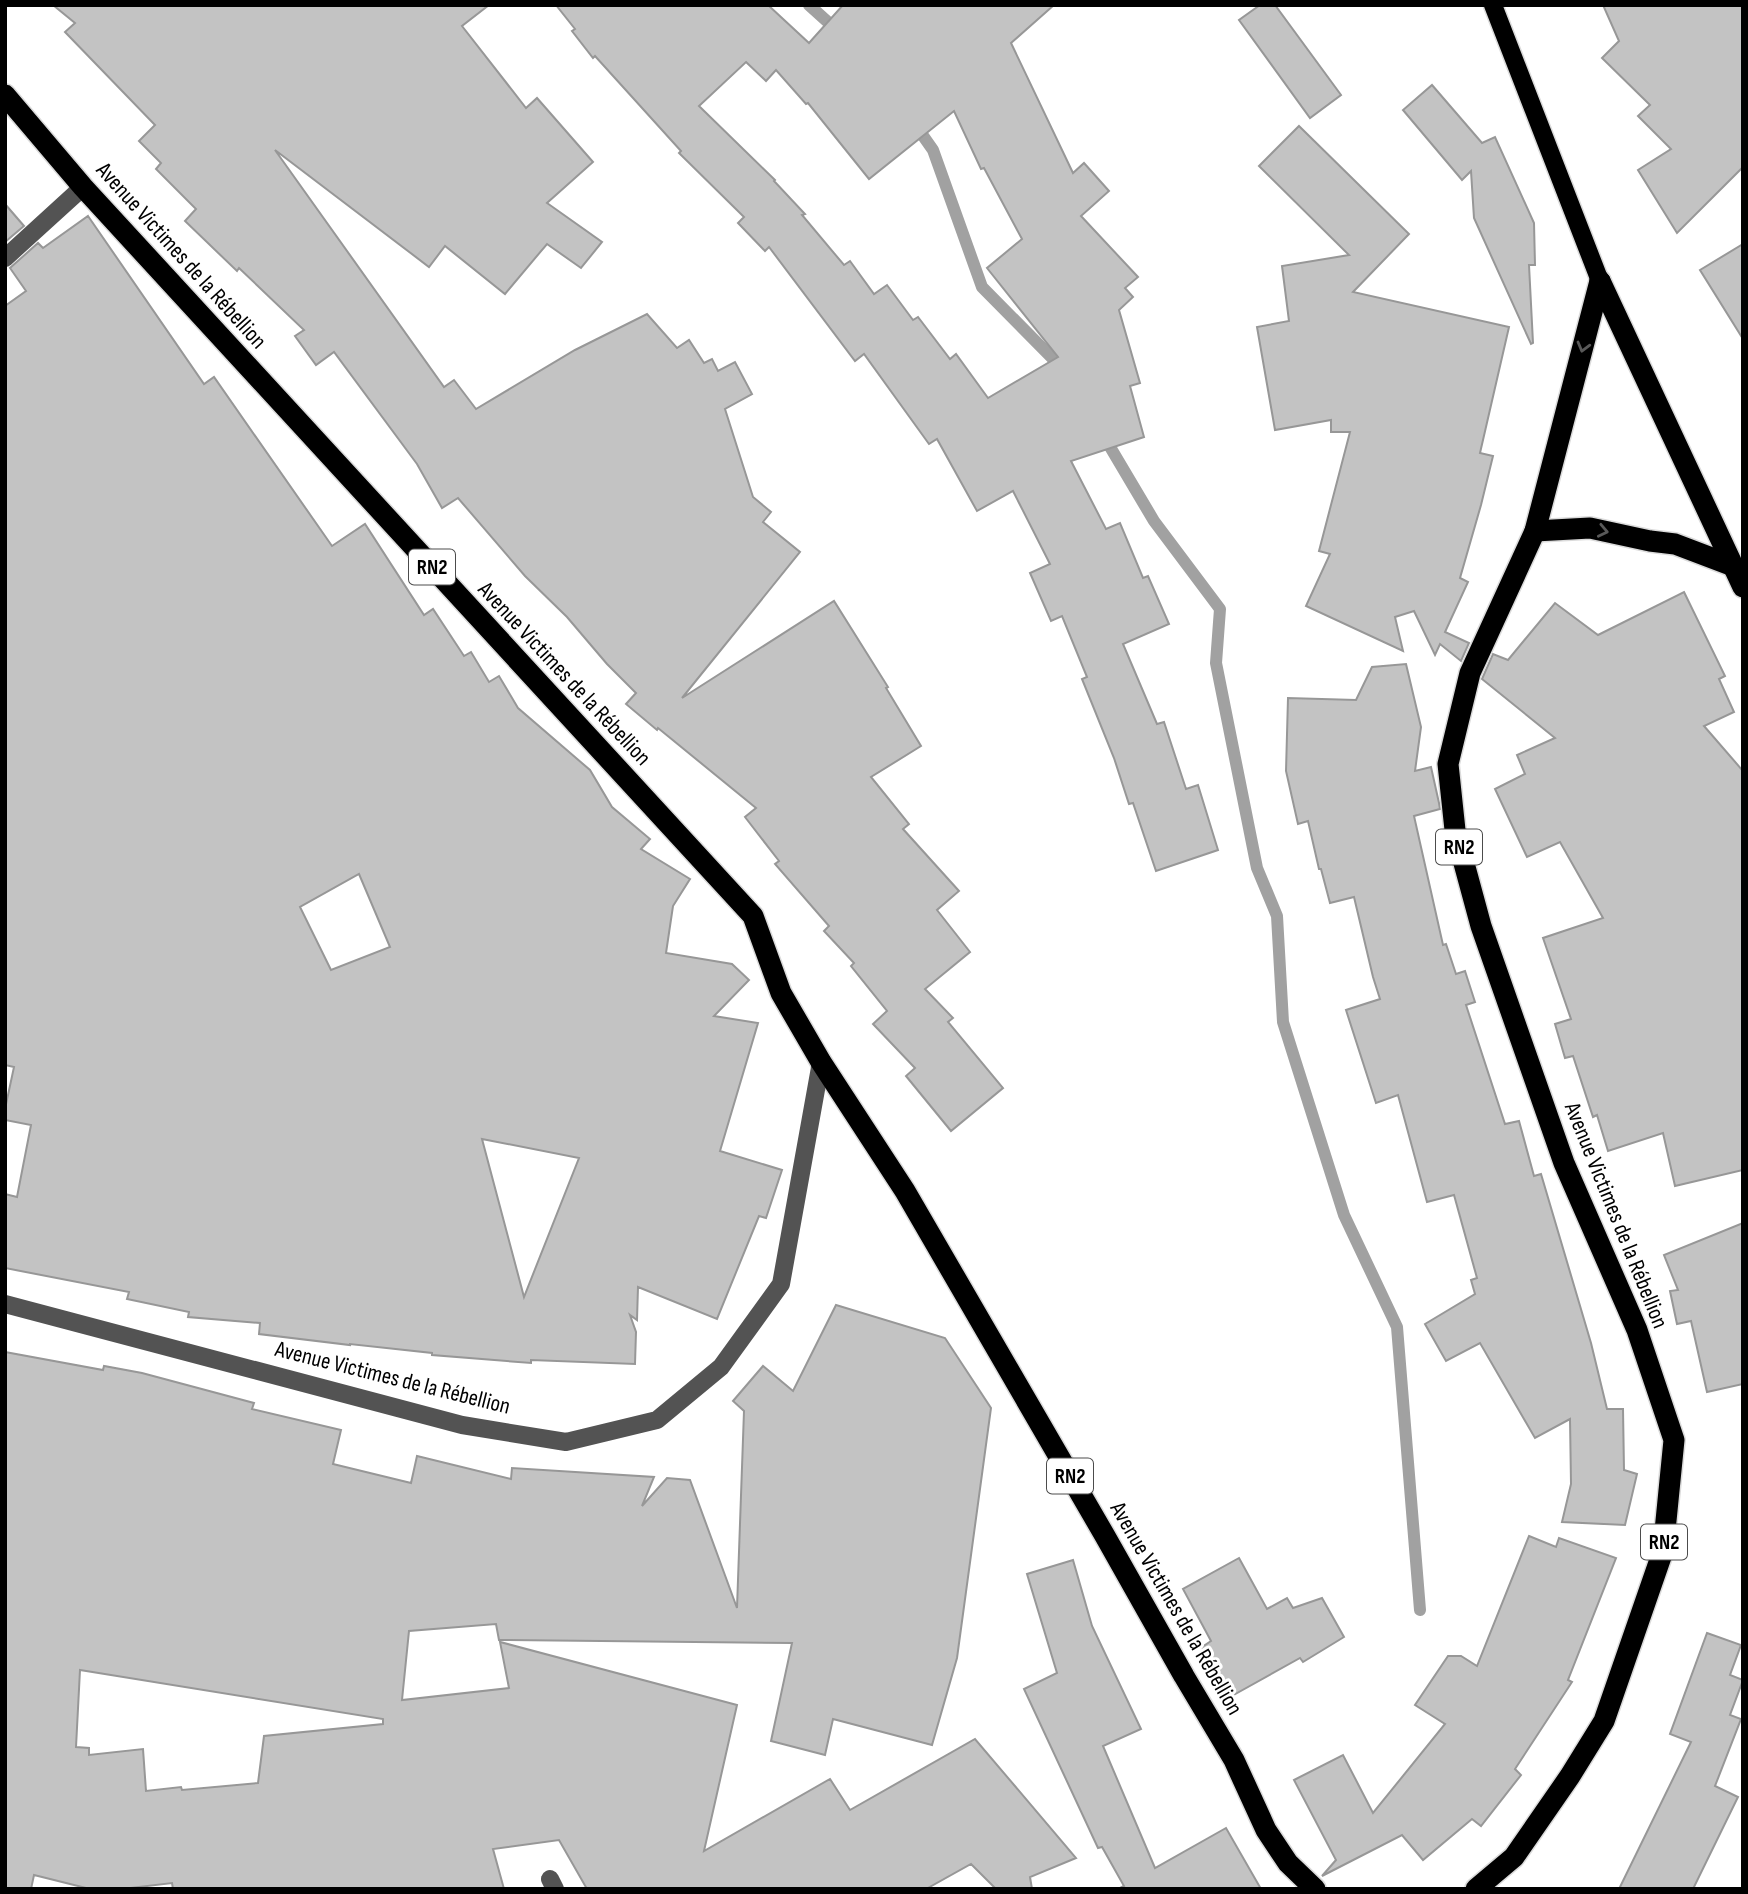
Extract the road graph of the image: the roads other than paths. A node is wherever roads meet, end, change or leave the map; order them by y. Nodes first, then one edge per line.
1 (1493, 5) edge
2 (5, 95) edge
3 (83, 187) junction
4 (5, 258) edge
5 (1600, 281) junction
6 (1535, 531) junction
7 (1733, 566) junction
8 (1743, 587) edge
9 (821, 1062) junction
10 (5, 1304) edge
11 (1315, 1889) edge
12 (1476, 1889) edge

1 - 5 main road
2 - 3 highway, Avenue Victimes de la Rébellion / RN2
3 - 4 street
3 - 9 highway, Avenue Victimes de la Rébellion / RN2
5 -> 6 highway, Avenue Victimes de la Rébellion / RN2
5 - 7 highway
6 -> 7 highway
6 - 12 highway, Avenue Victimes de la Rébellion / RN2
7 - 8 highway
9 - 10 street, Avenue Victimes de la Rébellion
9 - 11 highway, Avenue Victimes de la Rébellion / RN2

